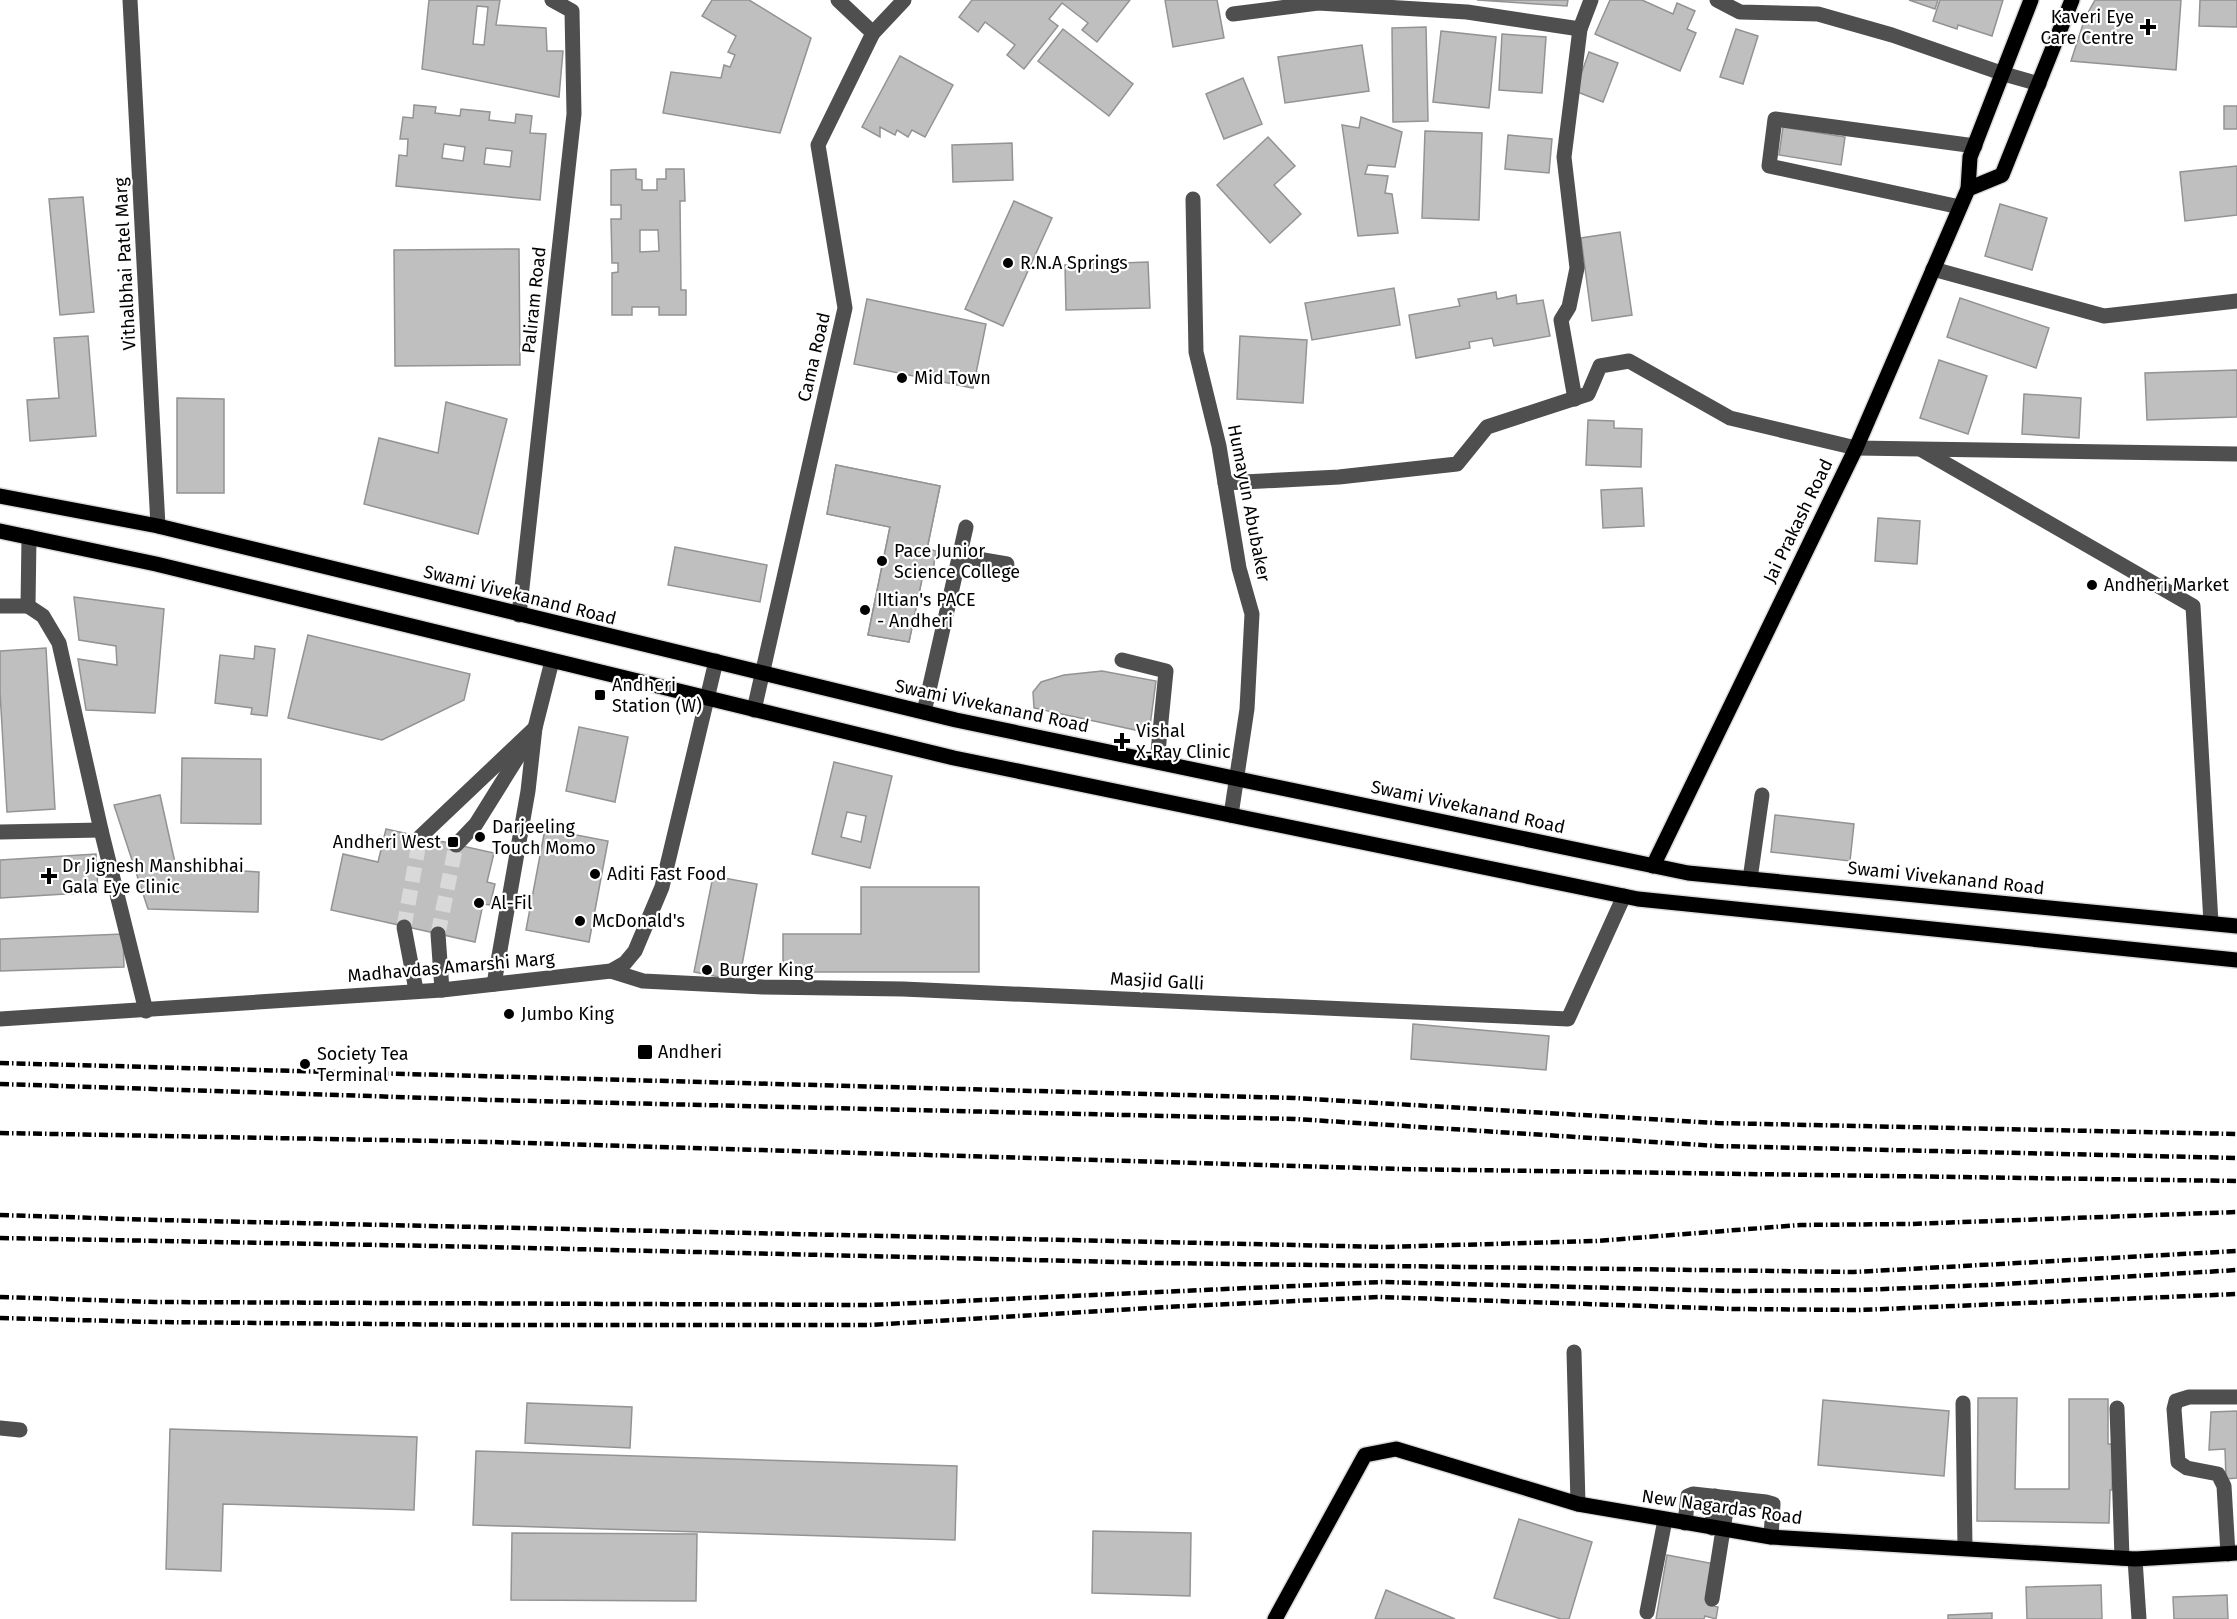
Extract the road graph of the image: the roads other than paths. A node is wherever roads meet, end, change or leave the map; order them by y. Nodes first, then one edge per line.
1 (130, 0) edge
2 (552, 0) edge
3 (838, 0) edge
4 (904, 0) edge
5 (1591, 0) edge
6 (1717, 0) edge
7 (2031, 0) edge
8 (2072, 0) edge
9 (1233, 14) dead end
10 (1580, 29) junction
11 (873, 33) junction
12 (2004, 74) junction
13 (2039, 84) junction
14 (1975, 146) junction
15 (1968, 189) junction
16 (1193, 199) dead end
17 (1959, 207) junction
18 (1933, 269) junction
19 (2237, 301) edge
20 (1575, 399) junction
21 (1856, 448) junction
22 (1920, 448) junction
23 (2237, 454) edge
24 (1226, 483) junction
25 (0, 496) edge
26 (158, 526) junction
27 (966, 527) dead end
28 (0, 531) edge
29 (29, 537) junction
30 (960, 556) junction
31 (1007, 564) dead end
32 (0, 606) edge
33 (28, 606) junction
34 (519, 615) junction
35 (1122, 660) dead end
36 (552, 661) junction
37 (716, 662) junction
38 (762, 672) junction
39 (706, 699) junction
40 (754, 711) junction
41 (924, 712) junction
42 (535, 729) junction
43 (1157, 762) junction
44 (1236, 778) junction
45 (1762, 795) dead end
46 (1231, 815) junction
47 (101, 830) junction
48 (0, 832) edge
49 (420, 837) tunnel mouth
50 (456, 845) tunnel mouth
51 (1653, 866) junction
52 (1750, 879) junction
53 (1624, 896) junction
54 (2211, 923) junction
55 (2237, 926) edge
56 (404, 927) tunnel mouth
57 (438, 934) tunnel mouth
58 (2237, 960) edge
59 (611, 971) junction
60 (494, 984) junction
61 (416, 990) junction
62 (442, 990) junction
63 (146, 1011) junction
64 (0, 1019) edge
65 (1574, 1352) dead end
66 (2237, 1397) edge
67 (1964, 1403) dead end
68 (2117, 1408) dead end
69 (0, 1428) edge
70 (20, 1430) dead end
71 (1722, 1497) junction
72 (1578, 1504) junction
73 (1665, 1520) junction
74 (1685, 1523) junction
75 (1718, 1528) junction
76 (1771, 1537) junction
77 (1965, 1548) junction
78 (2232, 1553) edge
79 (2129, 1558) junction
80 (1712, 1599) dead end
81 (1647, 1612) dead end
82 (1278, 1618) edge
83 (2139, 1619) edge

1 - 26 street, Vithalbhai Patel Marg
2 - 34 street, Paliram Road
3 - 11 street
4 - 11 street, Cama Road
5 - 10 street
6 - 12 street
7 - 12 main road, Jai Prakash Road
8 - 13 main road
9 - 10 street
10 - 20 street
11 - 38 street, Cama Road
12 - 13 street
12 - 14 main road, Jai Prakash Road
13 - 15 main road
14 - 15 main road, Jai Prakash Road
14 - 17 street
15 - 17 main road, Jai Prakash Road
16 - 24 street, Humayun Abubaker
17 - 18 main road, Jai Prakash Road
18 - 19 street
18 - 21 main road, Jai Prakash Road
20 - 21 street
20 - 24 street
21 - 22 street
21 - 51 main road, Jai Prakash Road
22 - 23 street
22 - 54 street
24 - 44 street, Humayun Abubaker
25 - 26 main road, Swami Vivekanand Road
26 - 34 main road, Swami Vivekanand Road
27 - 30 street
28 - 29 main road
29 - 33 street
29 - 36 main road
30 - 31 street
30 - 41 street
32 - 33 street
33 - 47 street
34 - 37 main road, Swami Vivekanand Road
35 - 43 street
36 - 39 main road
36 - 42 street
37 - 38 main road, Swami Vivekanand Road
37 - 39 street
38 - 40 street, Cama Road
38 - 41 main road, Swami Vivekanand Road
39 - 40 main road
39 - 59 street
40 - 46 main road
41 - 43 main road, Swami Vivekanand Road
42 - 49 street
42 - 50 street
42 - 60 street
43 - 44 main road, Swami Vivekanand Road
44 - 46 street, Humayun Abubaker
44 - 51 main road, Swami Vivekanand Road
45 - 52 street
46 - 53 main road
47 - 48 street
47 - 63 street
51 - 52 main road, Swami Vivekanand Road
52 - 54 main road, Swami Vivekanand Road
53 - 58 main road
53 - 59 street, Masjid Galli
54 - 55 main road, Swami Vivekanand Road
56 - 61 street
57 - 62 street
59 - 60 street, Madhavdas Amarshi Marg
60 - 62 street, Madhavdas Amarshi Marg
61 - 62 street, Madhavdas Amarshi Marg
61 - 63 street, Madhavdas Amarshi Marg
63 - 64 street, Madhavdas Amarshi Marg
65 - 72 street
66 - 78 street
67 - 77 street
68 - 79 street
69 - 70 street
71 - 74 street
71 - 75 street
71 - 76 street
72 - 73 main road, New Nagardas Road
72 - 82 main road, New Nagardas Road
73 - 74 main road, New Nagardas Road
73 - 81 street
74 - 75 main road, New Nagardas Road
75 - 76 main road, New Nagardas Road
75 - 80 street
76 - 77 main road, New Nagardas Road
77 - 79 main road, New Nagardas Road
78 - 79 main road, New Nagardas Road
79 - 83 street

